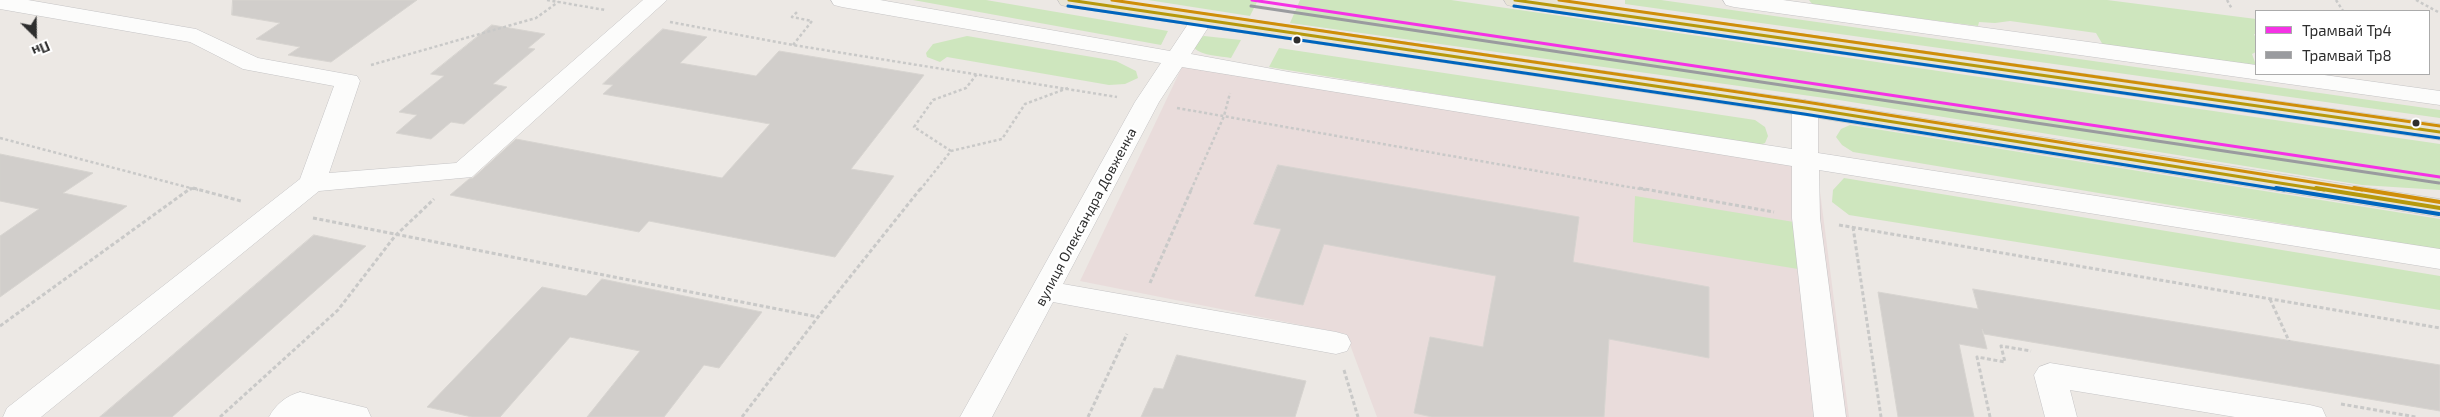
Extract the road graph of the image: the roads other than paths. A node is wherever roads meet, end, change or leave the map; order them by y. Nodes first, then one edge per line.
1 (1069, 0) edge
2 (1515, 0) edge
3 (1734, 0) edge
4 (850, 1) edge
5 (0, 2) edge
6 (658, 10) edge
7 (1202, 20) junction
8 (1177, 58) junction
9 (2255, 72) edge
10 (2273, 75) edge
11 (2440, 98) edge
12 (1805, 108) junction
13 (2440, 132) edge
14 (1806, 158) junction
15 (312, 183) junction
16 (2440, 208) edge
17 (2440, 258) edge
18 (1047, 291) junction
19 (1336, 343) road end
20 (19, 417) edge
21 (285, 417) edge
22 (355, 417) edge
23 (976, 417) edge
24 (1830, 417) edge
25 (2060, 417) edge
26 (2310, 417) edge

1 - 7 main road
2 - 13 main road
3 - 9 street
4 - 8 street
5 - 15 street
6 - 15 street
7 - 8 street, вулиця Олександра Довженка
7 - 12 main road
8 - 14 street
8 - 18 street, вулиця Олександра Довженка
10 - 11 street
12 - 14 street
12 - 16 main road
14 - 17 street
14 - 24 street
15 - 20 street
18 - 19 street
18 - 23 street, вулиця Олександра Довженка
21 - 22 street
25 - 26 street

